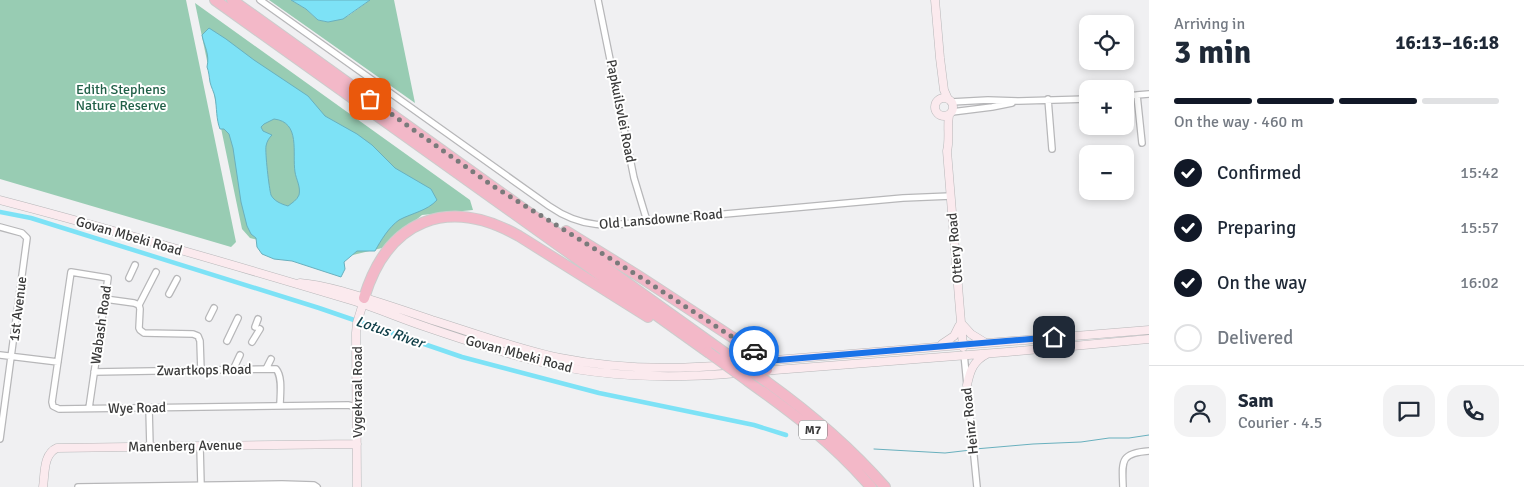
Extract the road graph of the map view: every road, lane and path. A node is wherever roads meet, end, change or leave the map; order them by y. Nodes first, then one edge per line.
1 (215, 0) edge
2 (232, 0) edge
3 (260, 0) edge
4 (598, 0) edge
5 (935, 0) edge
6 (940, 58) junction
7 (1149, 94) edge
8 (1134, 95) edge
9 (1137, 95) junction
10 (1048, 99) junction
11 (1079, 99) edge
12 (937, 101) junction
13 (950, 101) junction
14 (1019, 101) junction
15 (950, 114) junction
16 (940, 116) junction
17 (1142, 143) dead end
18 (1052, 149) dead end
19 (947, 151) junction
20 (493, 186) junction
21 (951, 196) junction
22 (0, 200) edge
23 (647, 221) junction
24 (0, 227) edge
25 (135, 266) dead end
26 (71, 272) joint
27 (156, 272) dead end
28 (129, 278) dead end
29 (177, 279) dead end
30 (170, 294) dead end
31 (104, 299) junction
32 (363, 301) junction
33 (139, 305) junction
34 (214, 308) dead end
35 (209, 318) dead end
36 (238, 318) dead end
37 (258, 319) dead end
38 (961, 322) junction
39 (1149, 330) edge
40 (1149, 339) edge
41 (227, 341) dead end
42 (252, 342) dead end
43 (985, 342) junction
44 (963, 344) junction
45 (938, 346) junction
46 (705, 351) junction
47 (991, 352) junction
48 (964, 354) junction
49 (0, 355) edge
50 (11, 356) junction
51 (240, 356) dead end
52 (271, 359) dead end
53 (58, 362) junction
54 (767, 366) junction
55 (266, 369) junction
56 (233, 370) junction
57 (201, 371) junction
58 (94, 372) junction
59 (967, 385) junction
60 (280, 406) junction
61 (357, 407) junction
62 (89, 408) junction
63 (149, 408) junction
64 (0, 439) edge
65 (357, 444) junction
66 (200, 446) junction
67 (150, 447) junction
68 (1149, 450) edge
69 (200, 485) junction
70 (282, 486) edge
71 (43, 487) edge
72 (78, 487) edge
73 (317, 487) edge
74 (358, 487) edge
75 (870, 487) edge
76 (885, 487) edge
77 (977, 487) edge
78 (1123, 487) edge

1 - 46 highway, M7
2 - 20 highway, M7
3 - 23 street, Old Lansdowne Road
4 - 23 street, Papkuilsvlei Road
5 - 6 main road
6 - 12 main road
6 - 13 main road
7 - 9 street
8 - 9 street
9 - 17 street
10 - 11 street
10 - 14 street
10 - 18 street
12 - 13 main road
12 - 16 main road
13 - 14 street
13 - 15 main road
14 - 15 street
15 - 16 main road
15 - 19 main road, Ottery Road
16 - 19 main road, Ottery Road
19 - 21 main road, Ottery Road
20 - 54 highway
20 - 76 highway, M7, bridge
21 - 23 street, Old Lansdowne Road
21 - 38 main road, Ottery Road
22 - 32 main road, Govan Mbeki Road
24 - 50 street, 1st Avenue
25 - 28 street
26 - 31 street, Wabash Road
26 - 53 street, Wye Road
27 - 33 street
29 - 30 street
31 - 33 street
31 - 58 street, Wabash Road
32 - 46 highway
32 - 54 main road, Govan Mbeki Road
32 - 61 main road, Vygekraal Road
33 - 57 street
34 - 35 street
36 - 41 street
37 - 42 street
38 - 43 main road
38 - 44 main road, Ottery Road
38 - 45 main road
39 - 43 main road, Govan Mbeki Road
40 - 47 main road, Govan Mbeki Road
43 - 44 main road, Govan Mbeki Road
44 - 45 main road, Govan Mbeki Road
44 - 48 main road, Ottery Road
45 - 54 main road, Govan Mbeki Road
46 - 75 highway, M7, bridge
47 - 48 main road, Govan Mbeki Road
47 - 59 main road
48 - 54 main road, Govan Mbeki Road
48 - 59 street, Heinz Road
49 - 50 street
50 - 53 street
50 - 64 street, 1st Avenue
51 - 56 street
52 - 55 street
53 - 62 street, Wye Road
55 - 56 street, Zwartkops Road
55 - 60 street, Zwartkops Road
56 - 57 street, Zwartkops Road
57 - 58 street, Zwartkops Road
58 - 62 street, Wabash Road
59 - 77 street, Heinz Road
60 - 61 street, Wye Road
60 - 63 street, Wye Road
61 - 65 main road, Vygekraal Road
62 - 63 street, Wye Road
63 - 67 street
65 - 66 main road, Manenberg Avenue
65 - 74 main road, Vygekraal Road
66 - 67 main road, Manenberg Avenue
66 - 69 street
67 - 71 main road, Manenberg Avenue
68 - 78 street
69 - 70 street
69 - 72 street
70 - 73 street

